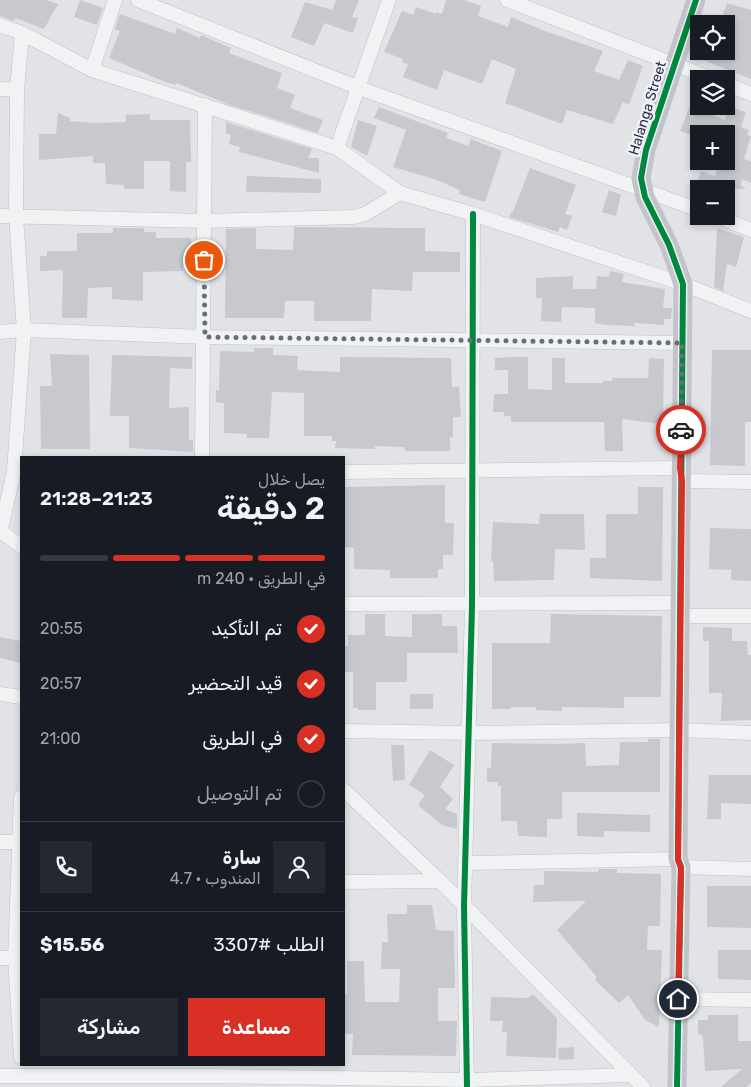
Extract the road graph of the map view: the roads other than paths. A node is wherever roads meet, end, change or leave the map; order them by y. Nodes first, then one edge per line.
1 (116, 0) edge
2 (138, 0) edge
3 (390, 0) edge
4 (507, 0) edge
5 (696, 0) edge
6 (0, 25) edge
7 (22, 33) junction
8 (674, 63) junction
9 (92, 70) junction
10 (691, 70) edge
11 (359, 88) junction
12 (735, 88) edge
13 (0, 89) edge
14 (17, 90) junction
15 (751, 94) edge
16 (205, 105) junction
17 (337, 148) junction
18 (642, 187) junction
19 (400, 193) junction
20 (690, 206) edge
21 (473, 214) junction
22 (0, 216) edge
23 (16, 216) junction
24 (204, 221) junction
25 (735, 224) edge
26 (751, 230) edge
27 (683, 284) junction
28 (751, 312) edge
29 (24, 330) junction
30 (0, 332) edge
31 (205, 337) junction
32 (474, 340) junction
33 (682, 343) junction
34 (202, 456) edge
35 (18, 471) edge
36 (473, 471) junction
37 (345, 472) edge
38 (681, 474) junction
39 (751, 482) edge
40 (0, 532) edge
41 (20, 545) edge
42 (345, 604) edge
43 (472, 606) junction
44 (680, 609) junction
45 (751, 616) edge
46 (0, 694) edge
47 (20, 697) edge
48 (680, 730) junction
49 (345, 731) edge
50 (468, 733) junction
51 (751, 733) edge
52 (345, 791) edge
53 (0, 842) edge
54 (20, 842) edge
55 (466, 863) junction
56 (680, 864) junction
57 (751, 869) edge
58 (440, 881) junction
59 (345, 882) edge
60 (464, 906) junction
61 (0, 958) edge
62 (18, 958) edge
63 (678, 999) junction
64 (751, 1000) edge
65 (20, 1024) edge
66 (630, 1075) junction
67 (0, 1076) edge
68 (22, 1076) edge
69 (209, 1076) edge
70 (468, 1083) edge
71 (643, 1087) edge
72 (677, 1087) edge

1 - 9 street
2 - 11 street
3 - 11 street
4 - 8 street
5 - 8 street, Halanga Street
6 - 7 street
7 - 9 street
7 - 14 street
8 - 10 street
8 - 18 street, Halanga Street
9 - 16 street
11 - 17 street
11 - 18 street
12 - 15 street
13 - 14 street
14 - 23 street
16 - 17 street
16 - 24 street
17 - 19 street
18 - 20 street
18 - 27 street, Halanga Street
19 - 21 street
19 - 24 street
21 - 27 street
21 - 32 street
22 - 23 street
23 - 24 street
23 - 29 street
24 - 31 street
25 - 26 street
27 - 28 street
27 - 33 street, Halanga Street
29 - 30 street
29 - 31 street
29 - 35 street
31 - 32 street
31 - 34 street
32 - 33 street
32 - 36 street
33 - 38 street, Halanga Street
35 - 40 street
36 - 37 street
36 - 38 street
36 - 43 street
38 - 39 street
38 - 44 street, Halanga Street
40 - 41 street
42 - 43 street
43 - 44 street
43 - 50 street
44 - 45 street
44 - 48 street, Halanga Street
46 - 47 street
48 - 50 street
48 - 51 street
48 - 56 street, Halanga Street
49 - 50 street
50 - 55 street
52 - 58 street
53 - 54 street
54 - 62 street
55 - 56 street
55 - 60 street
56 - 57 street
56 - 63 street, Halanga Street
58 - 59 street
58 - 60 street
60 - 66 street
60 - 70 street
61 - 62 street
62 - 65 street
63 - 64 street
63 - 72 street, Halanga Street
66 - 70 street
66 - 71 street
67 - 68 street
68 - 69 street
69 - 70 street

